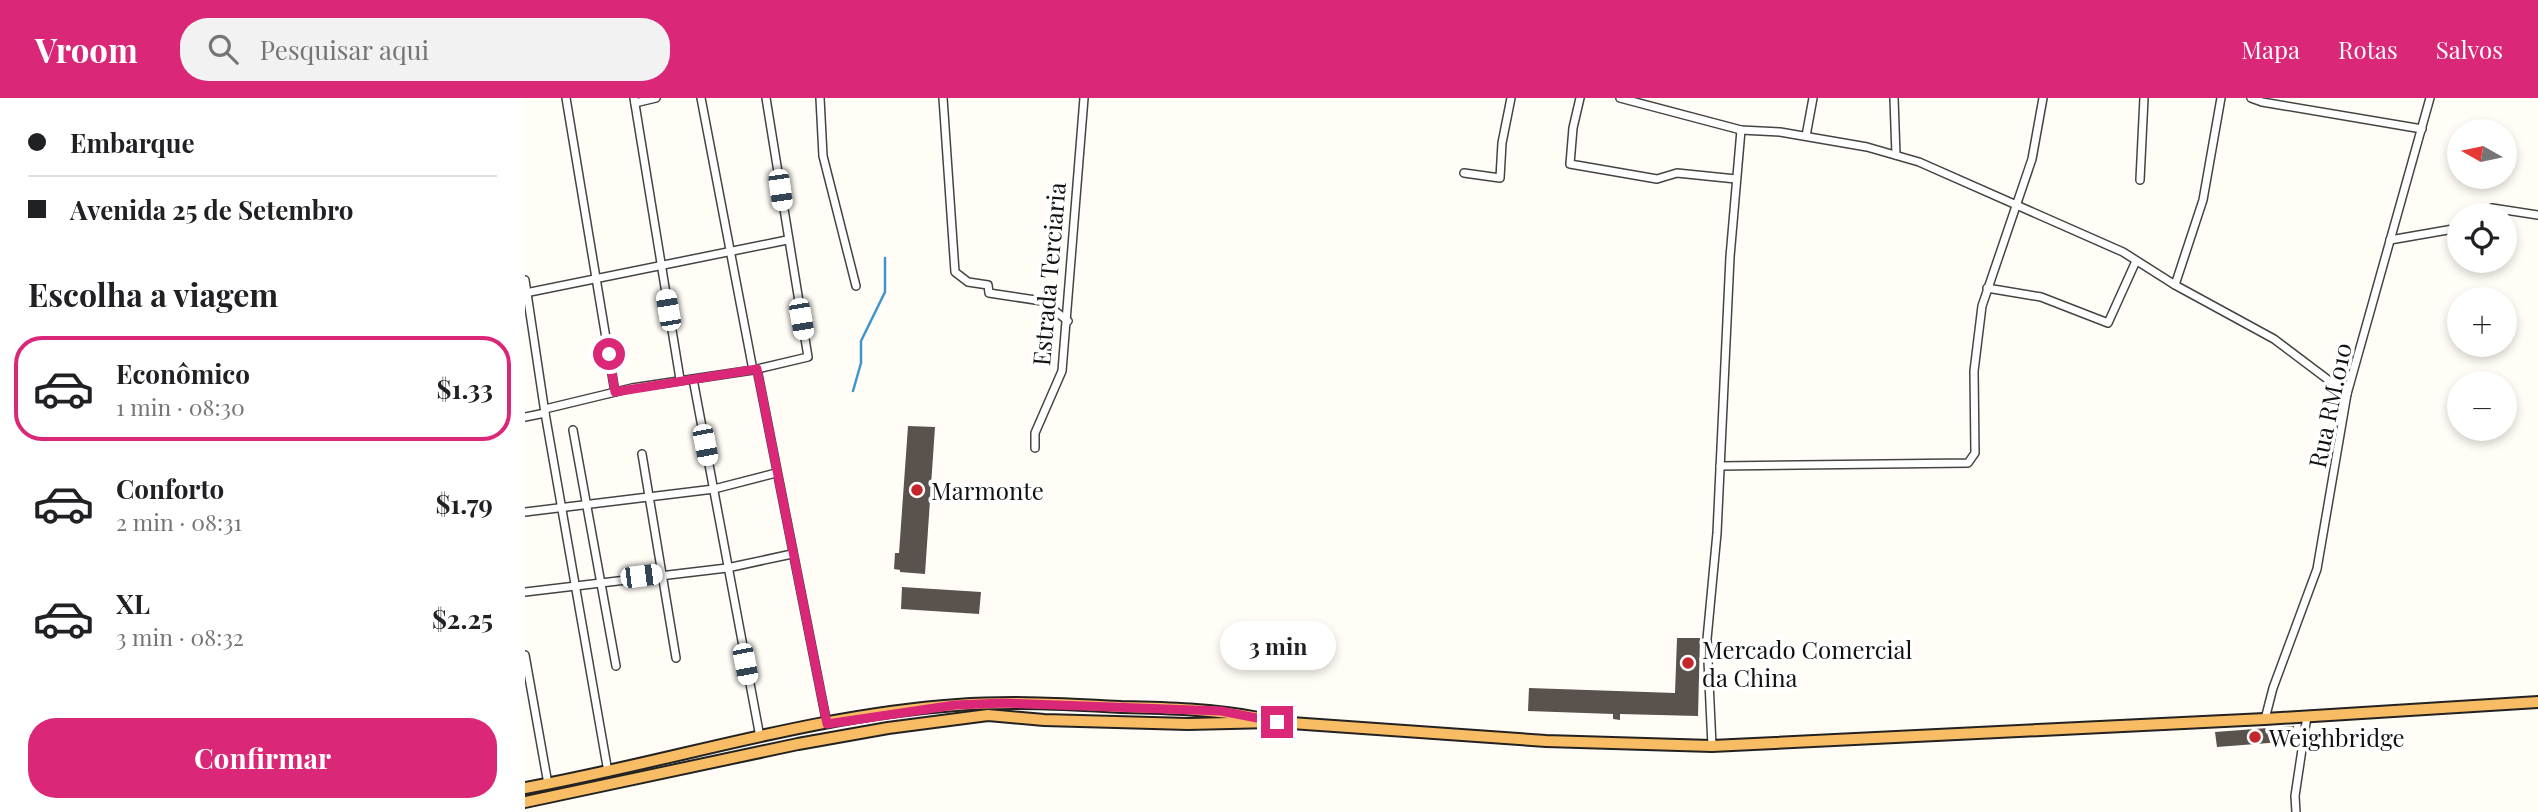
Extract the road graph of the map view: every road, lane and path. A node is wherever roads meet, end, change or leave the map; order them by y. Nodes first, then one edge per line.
1 (566, 98) edge
2 (656, 98) edge
3 (701, 98) edge
4 (766, 98) edge
5 (820, 98) edge
6 (943, 98) edge
7 (1084, 98) edge
8 (1511, 98) edge
9 (1580, 98) edge
10 (1620, 98) edge
11 (1813, 98) edge
12 (1894, 98) edge
13 (2043, 98) edge
14 (2144, 98) edge
15 (2221, 98) edge
16 (2251, 98) edge
17 (2430, 98) edge
18 (635, 101) edge
19 (2422, 129) junction
20 (1741, 130) junction
21 (1806, 136) junction
22 (1886, 153) junction
23 (1896, 155) junction
24 (1911, 160) junction
25 (1464, 173) dead end
26 (1736, 179) junction
27 (2140, 180) dead end
28 (2015, 204) junction
29 (2517, 212) edge
30 (2538, 215) edge
31 (2447, 227) edge
32 (787, 240) junction
33 (2390, 240) junction
34 (728, 252) junction
35 (2136, 261) junction
36 (660, 264) junction
37 (597, 277) junction
38 (525, 280) edge
39 (2175, 285) junction
40 (856, 286) dead end
41 (1987, 288) junction
42 (526, 292) edge
43 (1067, 321) junction
44 (755, 370) junction
45 (680, 379) junction
46 (692, 379) junction
47 (615, 392) junction
48 (2347, 394) junction
49 (545, 411) junction
50 (525, 417) edge
51 (573, 430) dead end
52 (1035, 448) dead end
53 (642, 454) dead end
54 (1720, 466) junction
55 (776, 473) junction
56 (714, 489) junction
57 (648, 496) junction
58 (588, 506) junction
59 (562, 508) junction
60 (525, 512) edge
61 (792, 554) junction
62 (727, 568) junction
63 (661, 574) junction
64 (601, 581) junction
65 (576, 586) junction
66 (525, 592) edge
67 (525, 655) edge
68 (676, 658) dead end
69 (615, 666) dead end
70 (526, 668) edge
71 (2538, 702) edge
72 (2307, 716) junction
73 (2265, 719) junction
74 (1277, 722) junction
75 (827, 724) junction
76 (760, 737) junction
77 (1712, 746) junction
78 (608, 772) junction
79 (548, 784) junction
80 (525, 788) edge
81 (525, 802) edge
82 (2296, 812) edge

1 - 37 street
2 - 18 street
3 - 34 street
4 - 32 street
5 - 40 street
6 - 43 street
7 - 43 street, Estrada Terciaria
8 - 25 street
9 - 26 street
10 - 20 street
11 - 21 street
12 - 23 street
13 - 28 street
14 - 27 street
15 - 39 street
16 - 19 street
17 - 19 street, Rua RM.010
18 - 36 street
19 - 33 street, Rua RM.010
20 - 21 street
20 - 26 street
21 - 22 street
22 - 23 street
22 - 24 street
23 - 24 street
24 - 28 street
26 - 54 street
28 - 35 street
28 - 41 street
29 - 30 street
31 - 33 street
32 - 34 street
32 - 44 street
33 - 48 street, Rua RM.010
34 - 36 street
34 - 44 street
35 - 39 street
35 - 41 street
36 - 37 street
36 - 45 street
37 - 42 street
37 - 47 street
38 - 42 street
39 - 48 street
41 - 54 street
42 - 49 street
43 - 52 street, Estrada Terciaria
44 - 46 street
44 - 55 street
45 - 46 street
45 - 47 street
46 - 56 street
47 - 49 street
48 - 73 street, Rua RM.010
49 - 50 street
49 - 59 street
51 - 58 street
53 - 57 street
54 - 77 street
55 - 56 street
55 - 61 street
56 - 57 street
56 - 62 street
57 - 58 street
57 - 63 street
58 - 59 street
58 - 64 street
59 - 60 street
59 - 65 street
61 - 62 street
61 - 75 street
62 - 63 street
62 - 76 street
63 - 64 street
63 - 68 street
64 - 65 street
64 - 69 street
65 - 66 street
65 - 78 street
67 - 70 street
70 - 79 street
71 - 72 highway
72 - 73 highway
72 - 82 street
73 - 77 highway
74 - 75 highway
74 - 77 highway
74 - 81 highway
75 - 76 highway
76 - 78 highway
78 - 79 highway
79 - 80 highway

